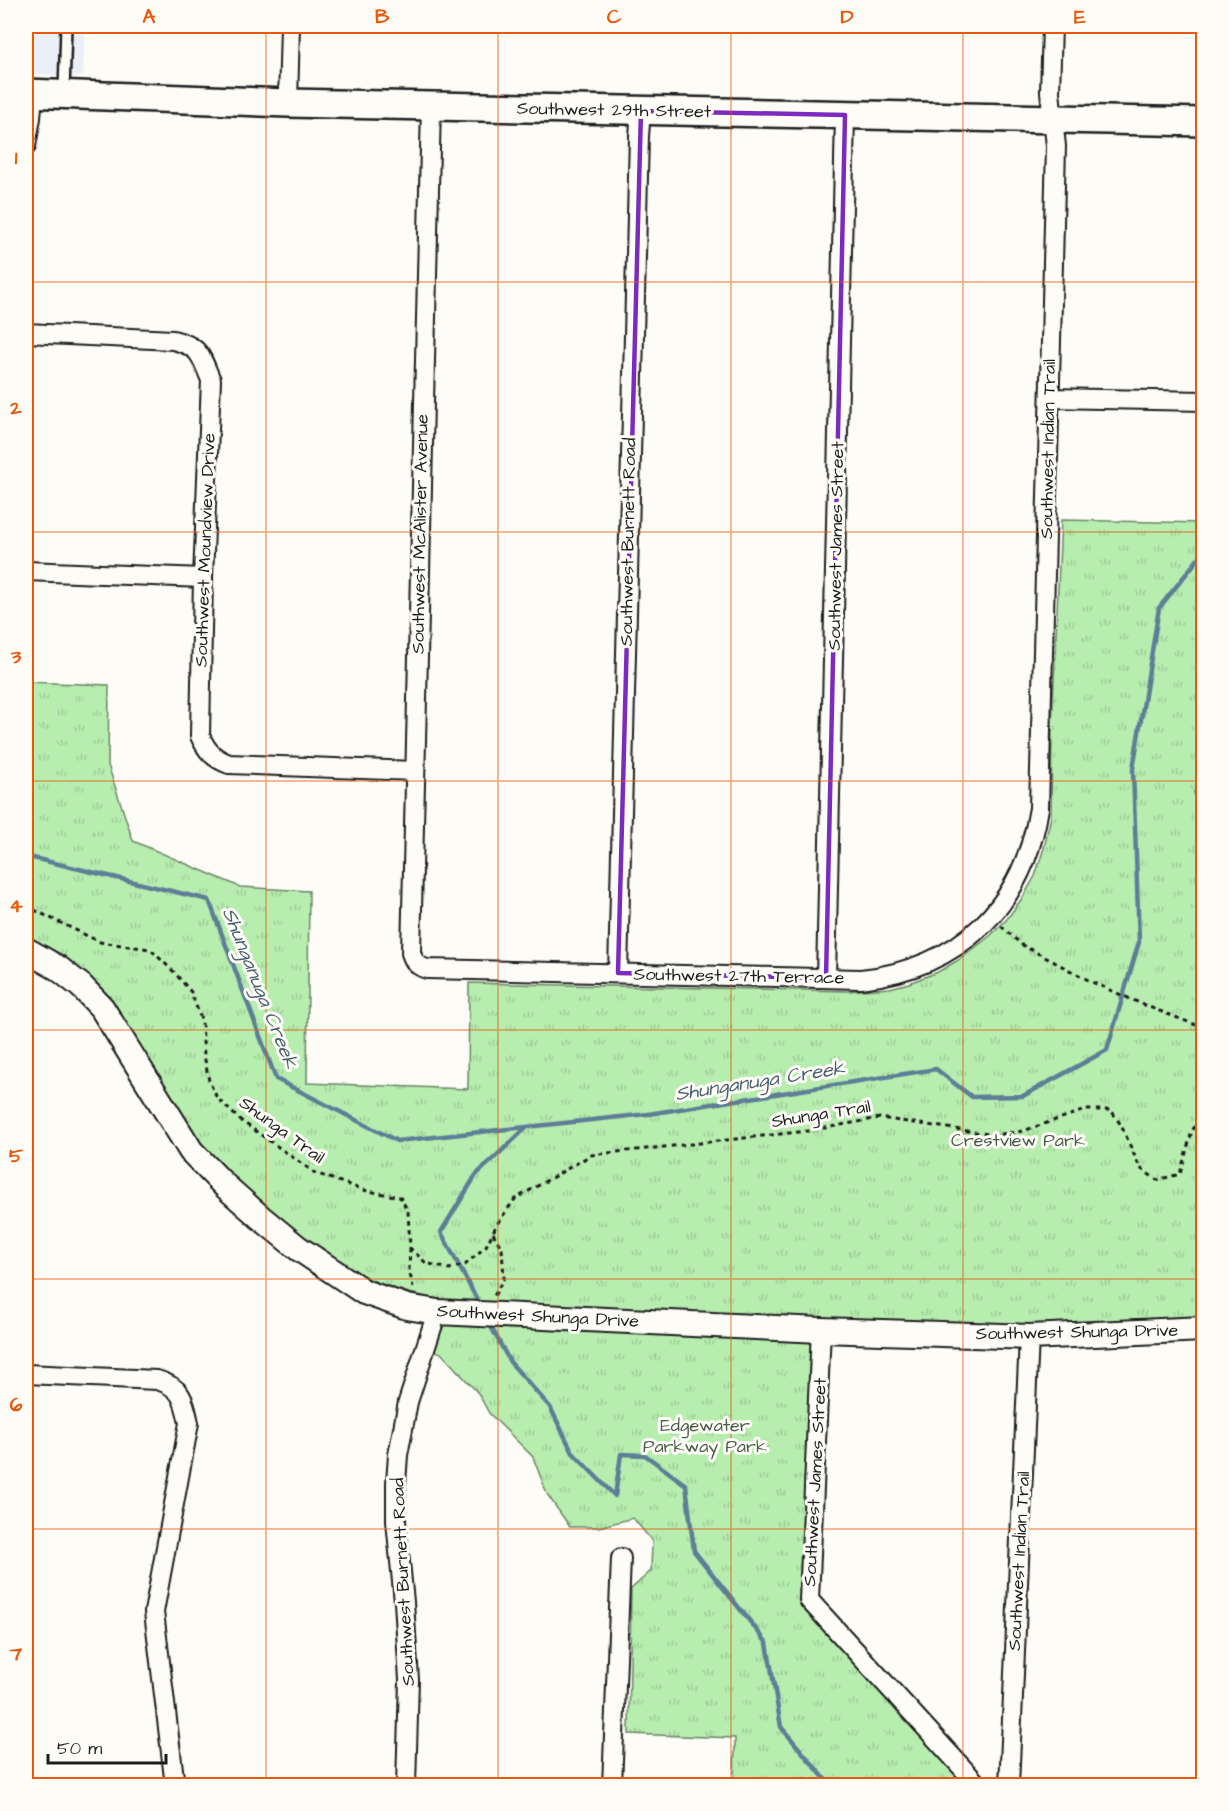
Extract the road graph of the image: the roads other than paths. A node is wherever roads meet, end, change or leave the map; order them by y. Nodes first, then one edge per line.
1 (66, 26) edge
2 (290, 26) edge
3 (1052, 26) edge
4 (29, 93) edge
5 (64, 94) junction
6 (288, 102) junction
7 (430, 106) junction
8 (641, 111) junction
9 (845, 115) junction
10 (1052, 119) junction
11 (1203, 122) edge
12 (26, 146) edge
13 (26, 333) edge
14 (1050, 398) junction
15 (1203, 402) edge
16 (26, 571) edge
17 (203, 578) junction
18 (415, 771) junction
19 (1022, 870) joint
20 (26, 950) edge
21 (414, 962) joint
22 (618, 973) junction
23 (826, 978) junction
24 (437, 1312) junction
25 (1203, 1329) edge
26 (821, 1330) junction
27 (1029, 1337) junction
28 (26, 1374) edge
29 (621, 1558) dead end
30 (175, 1785) edge
31 (406, 1785) edge
32 (612, 1785) edge
33 (979, 1785) edge
34 (1009, 1785) edge

1 - 5 lane
2 - 6 street
3 - 10 street, Southwest Indian Trail
4 - 5 main road, Southwest 29th Street
4 - 12 street
5 - 6 main road, Southwest 29th Street
6 - 7 main road, Southwest 29th Street
7 - 8 main road, Southwest 29th Street
7 - 18 street, Southwest McAlister Avenue
8 - 9 main road, Southwest 29th Street
8 - 22 street, Southwest Burnett Road
9 - 10 main road, Southwest 29th Street
9 - 23 street, Southwest James Street
10 - 11 main road, Southwest 29th Street
10 - 14 street, Southwest Indian Trail
13 - 17 street, Southwest Moundview Drive
14 - 15 street
14 - 19 street, Southwest Indian Trail
16 - 17 street
17 - 18 street, Southwest Moundview Drive
18 - 21 street, Southwest McAlister Avenue
19 - 23 street, Southwest 27th Terrace
20 - 24 street, Southwest Shunga Drive
21 - 22 street, Southwest 27th Terrace
22 - 23 street, Southwest 27th Terrace
24 - 26 street, Southwest Shunga Drive
24 - 31 street, Southwest Burnett Road
25 - 27 street, Southwest Shunga Drive
26 - 27 street, Southwest Shunga Drive
26 - 33 street, Southwest James Street
27 - 34 street, Southwest Indian Trail
28 - 30 street
29 - 32 street

